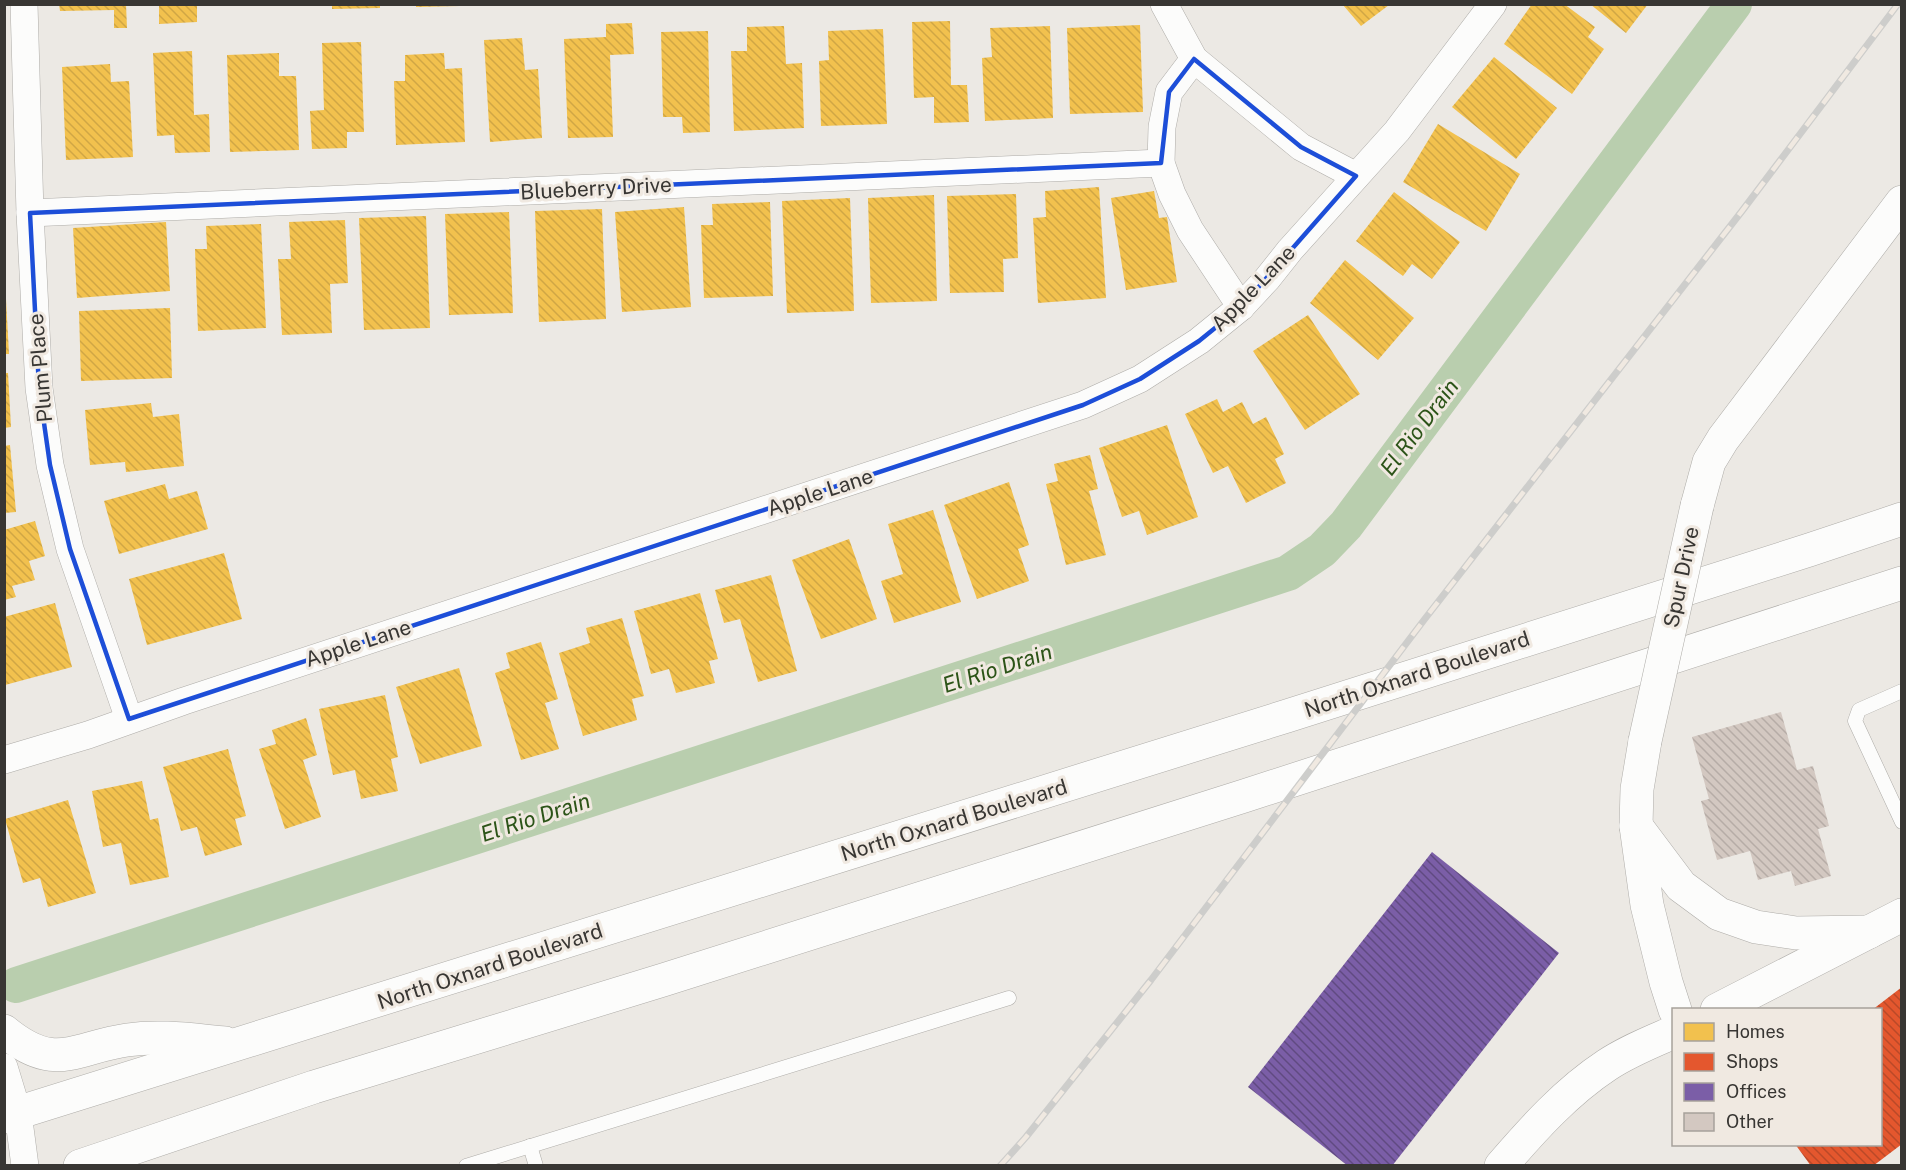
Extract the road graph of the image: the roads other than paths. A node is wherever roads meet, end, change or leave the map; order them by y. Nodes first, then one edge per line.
1 (24, 4) edge
2 (1164, 4) edge
3 (1493, 4) edge
4 (1194, 59) junction
5 (1161, 163) junction
6 (1356, 176) junction
7 (1902, 202) edge
8 (30, 213) junction
9 (1241, 307) junction
10 (1902, 519) edge
11 (1902, 583) edge
12 (1902, 691) edge
13 (129, 719) junction
14 (4, 760) edge
15 (1895, 793) edge
16 (1902, 822) edge
17 (1636, 826) junction
18 (1902, 915) edge
19 (1869, 932) junction
20 (1009, 998) dead end
21 (1674, 1008) edge
22 (1722, 1008) edge
23 (4, 1031) edge
24 (1672, 1033) edge
25 (238, 1045) junction
26 (4, 1066) edge
27 (9, 1124) edge
28 (530, 1146) junction
29 (17, 1166) edge
30 (25, 1166) edge
31 (80, 1166) edge
32 (466, 1166) edge
33 (536, 1166) edge
34 (1500, 1166) edge

1 - 8 street, Plum Place
2 - 4 street
3 - 6 street, Apple Lane
4 - 5 street
4 - 6 street
5 - 8 street, Blueberry Drive
5 - 9 street
6 - 9 street, Apple Lane
7 - 17 main road, Spur Drive, bridge
8 - 13 street, Plum Place
9 - 13 street, Apple Lane
10 - 25 main road, North Oxnard Boulevard
11 - 31 main road
12 - 15 lane
13 - 14 street, Apple Lane
15 - 16 lane
17 - 19 main road
17 - 21 main road, Spur Drive
18 - 19 main road
19 - 22 main road
20 - 28 lane
23 - 25 main road
24 - 34 main road
25 - 27 main road, North Oxnard Boulevard
26 - 27 street
27 - 29 street
27 - 30 street
28 - 32 lane
28 - 33 lane

